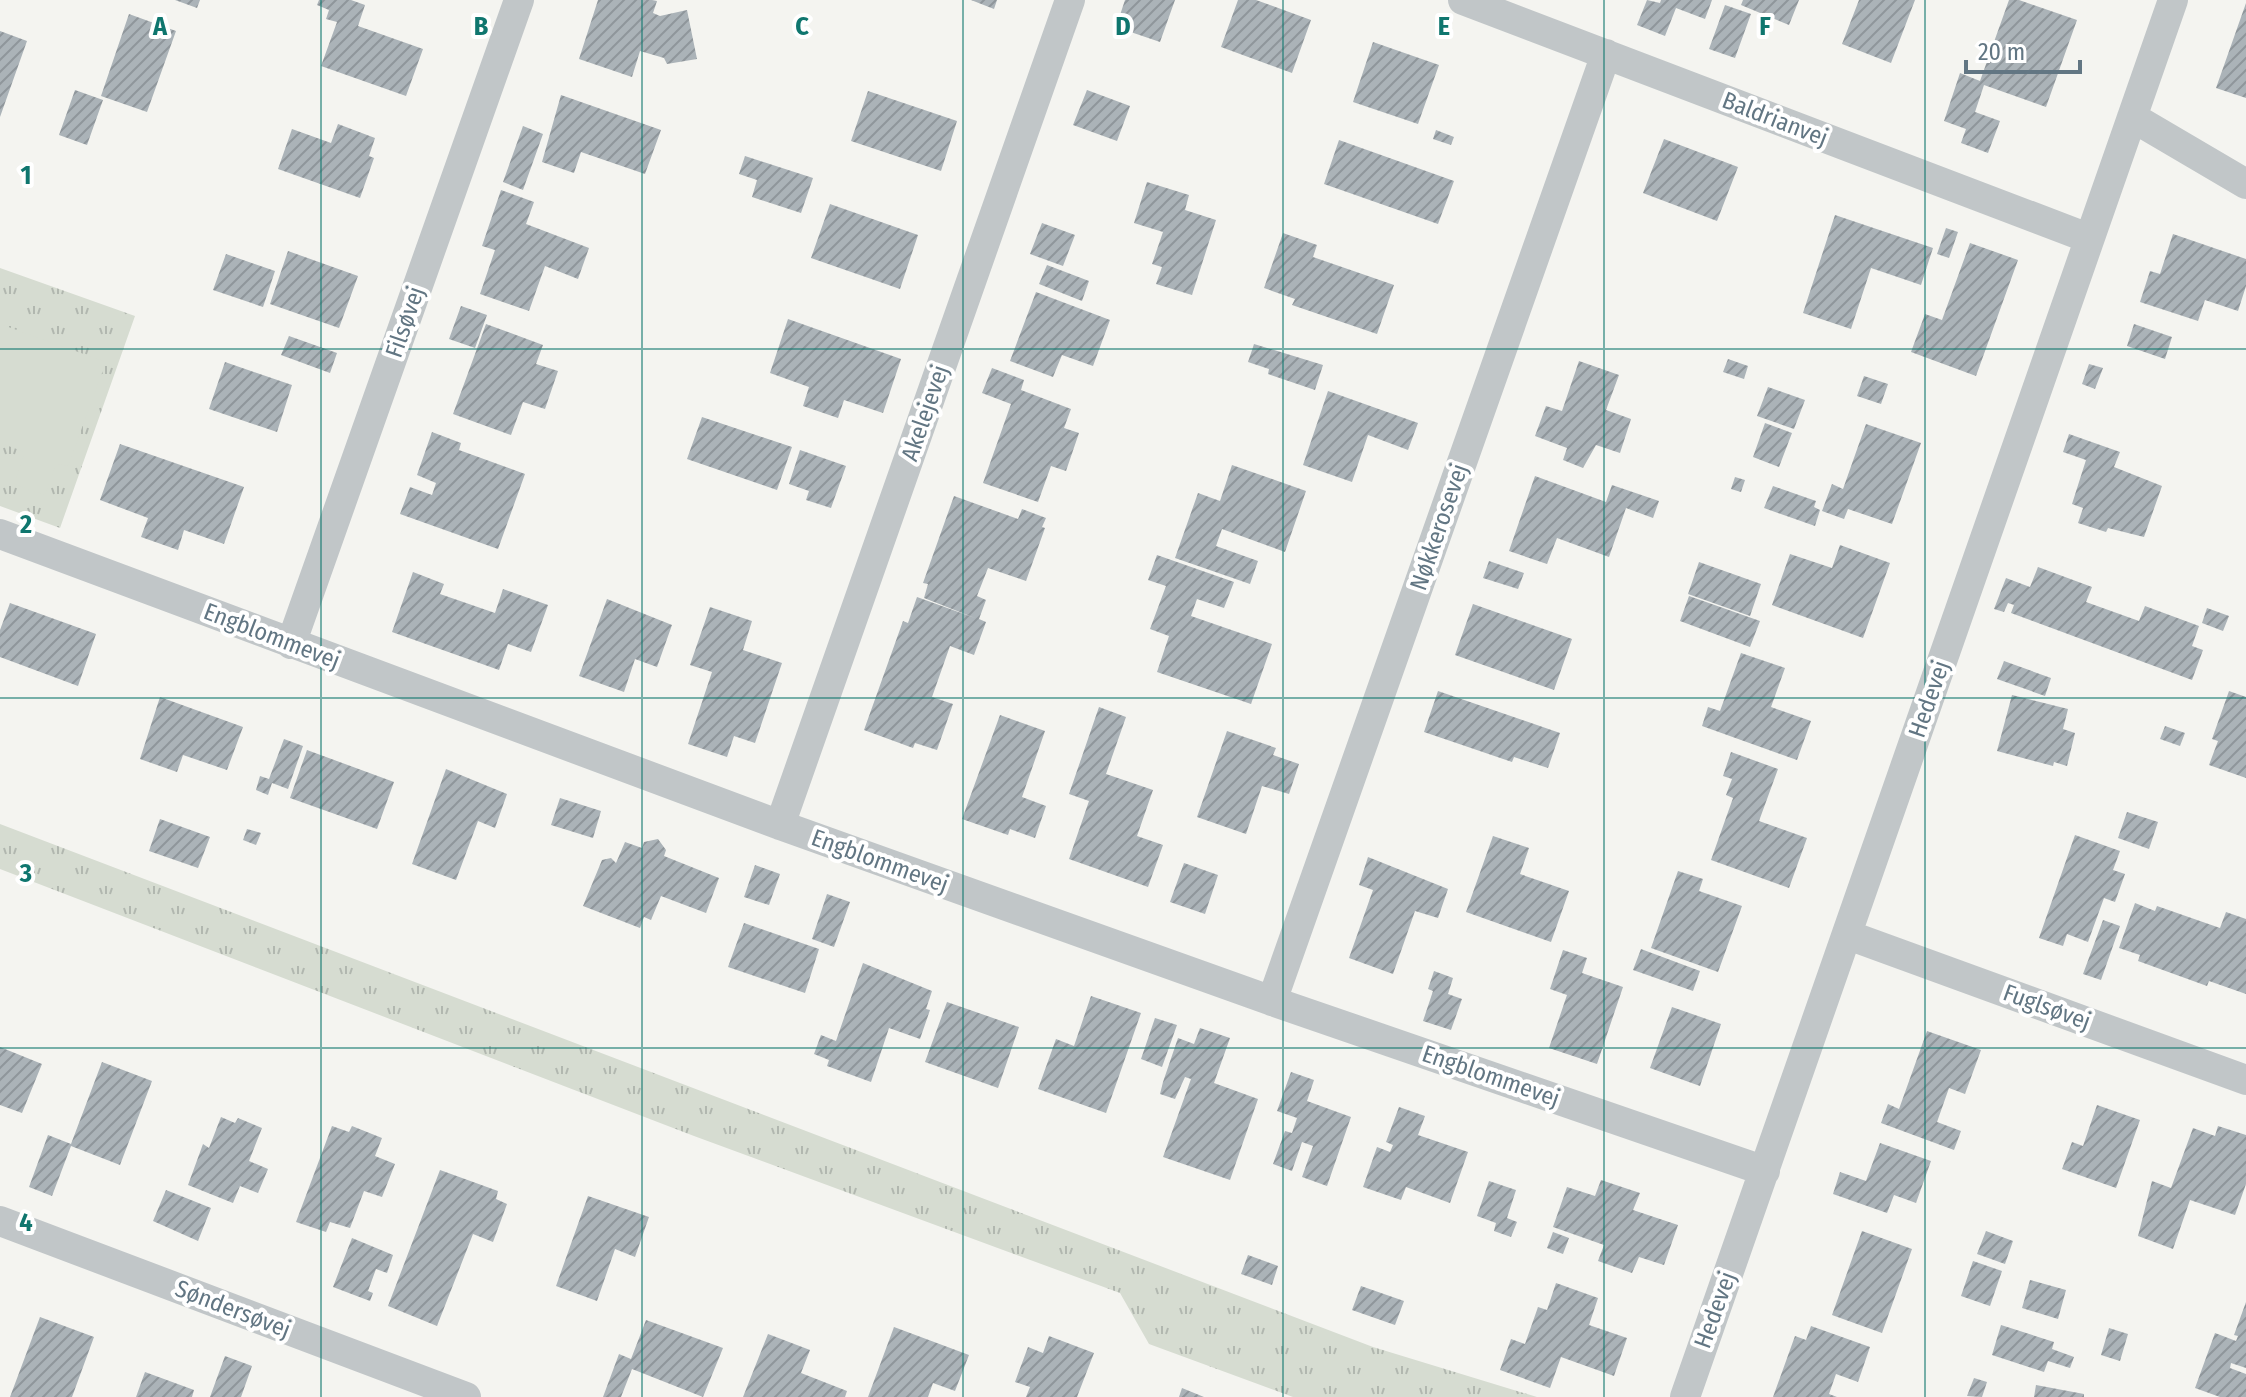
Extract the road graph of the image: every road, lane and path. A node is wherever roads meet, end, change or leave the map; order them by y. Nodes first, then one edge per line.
1 (519, 0) edge
2 (1070, 0) edge
3 (1463, 0) edge
4 (2173, 0) edge
5 (1606, 54) junction
6 (2132, 117) junction
7 (2246, 184) edge
8 (2088, 238) junction
9 (0, 534) edge
10 (291, 644) junction
11 (780, 825) junction
12 (1848, 935) junction
13 (1272, 1001) junction
14 (2246, 1080) edge
15 (1765, 1171) junction
16 (0, 1221) edge
17 (466, 1397) edge
18 (1685, 1397) edge

1 - 10 street, Filsøvej
2 - 11 street, Akelejevej
3 - 5 street, Baldrianvej
4 - 6 street, Hedevej
5 - 8 street, Baldrianvej
5 - 13 street, Nøkkerosevej
6 - 7 street
6 - 8 street, Hedevej
8 - 12 street, Hedevej
9 - 10 street, Engblommevej
10 - 11 street, Engblommevej
11 - 13 street, Engblommevej
12 - 14 street, Fuglsøvej
12 - 15 street, Hedevej
13 - 15 street, Engblommevej
15 - 18 street, Hedevej
16 - 17 street, Søndersøvej

